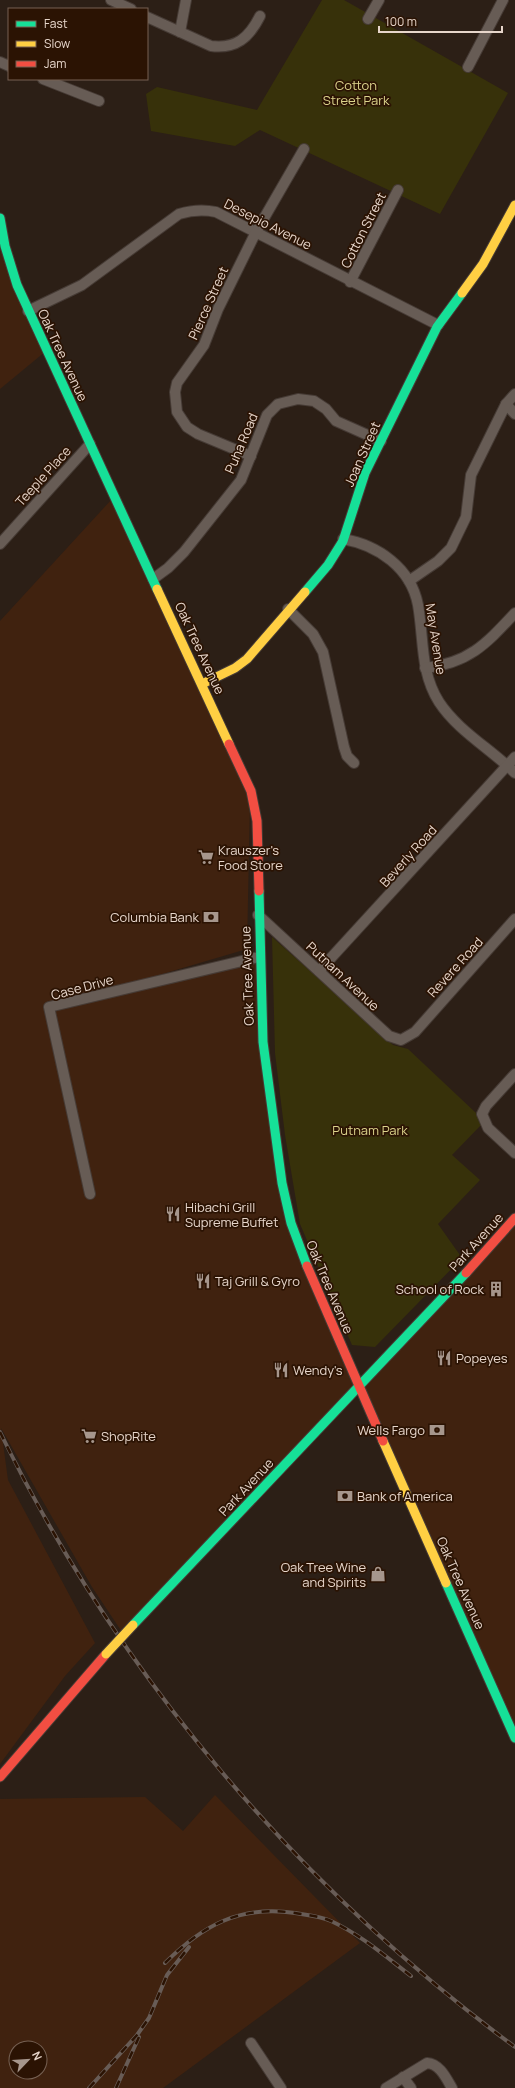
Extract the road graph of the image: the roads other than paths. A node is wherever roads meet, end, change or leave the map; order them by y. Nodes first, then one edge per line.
1 (111, 0) edge
2 (186, 0) edge
3 (379, 0) edge
4 (503, 0) edge
5 (129, 8) edge
6 (260, 16) dead end
7 (148, 17) edge
8 (368, 19) dead end
9 (180, 32) junction
10 (468, 67) dead end
11 (46, 80) edge
12 (99, 101) dead end
13 (304, 149) dead end
14 (398, 190) dead end
15 (515, 205) edge
16 (0, 218) edge
17 (256, 232) junction
18 (350, 282) junction
19 (28, 311) junction
20 (438, 325) junction
21 (515, 394) edge
22 (506, 404) junction
23 (515, 414) edge
24 (381, 441) junction
25 (90, 444) junction
26 (251, 456) junction
27 (343, 539) junction
28 (0, 544) edge
29 (153, 579) junction
30 (409, 581) junction
31 (288, 609) junction
32 (515, 613) edge
33 (425, 668) junction
34 (202, 684) junction
35 (515, 757) edge
36 (354, 763) dead end
37 (507, 765) junction
38 (515, 773) edge
39 (258, 915) junction
40 (515, 920) edge
41 (260, 957) junction
42 (319, 971) junction
43 (415, 1032) joint
44 (515, 1074) edge
45 (515, 1153) edge
46 (90, 1194) dead end
47 (515, 1218) edge
48 (358, 1386) junction
49 (515, 1738) edge
50 (0, 1777) edge
51 (251, 2043) dead end
52 (403, 2077) junction
53 (281, 2088) edge
54 (386, 2088) edge
55 (411, 2088) edge
56 (452, 2088) edge

1 - 5 street
2 - 9 street
3 - 8 street
4 - 10 street
6 - 9 street
7 - 9 street
11 - 12 street
13 - 17 street, Pierce Street
14 - 18 street, Cotton Street
15 - 20 street, Joan Street
16 - 19 street, Oak Tree Avenue
17 - 18 street, Desepio Avenue
17 - 19 street, Desepio Avenue
17 - 26 street, Pierce Street
18 - 20 street, Desepio Avenue
19 - 25 street, Oak Tree Avenue
20 - 24 street, Joan Street
21 - 22 street
22 - 23 street
22 - 30 street
24 - 26 street, Puha Road
24 - 27 street, Joan Street
25 - 28 street, Teeple Place
25 - 29 street, Oak Tree Avenue
26 - 29 street, Puha Road
27 - 30 street, May Avenue
27 - 31 street, Joan Street
29 - 34 street, Oak Tree Avenue
30 - 33 street, May Avenue
31 - 34 street, Joan Street
31 - 36 street
32 - 33 street
33 - 37 street, May Avenue
34 - 39 street, Oak Tree Avenue
35 - 37 street, Beverly Road
37 - 38 street, May Avenue
37 - 42 street, Beverly Road
39 - 41 street, Oak Tree Avenue
39 - 42 street, Putnam Avenue
40 - 43 street, Revere Road
41 - 46 street, Case Drive
41 - 48 street, Oak Tree Avenue
42 - 43 street, Putnam Avenue
44 - 45 street
47 - 48 street, Park Avenue
48 - 49 street, Oak Tree Avenue
48 - 50 street, Park Avenue, bridge
51 - 53 street
52 - 54 street
52 - 55 street
52 - 56 street

